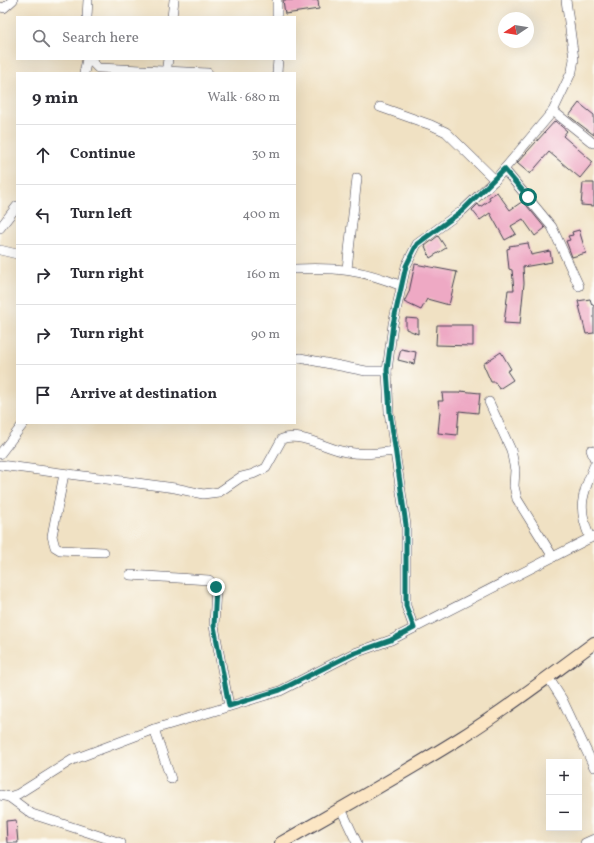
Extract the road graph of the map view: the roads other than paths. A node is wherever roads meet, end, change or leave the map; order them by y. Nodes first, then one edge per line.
1 (13, 0) edge
2 (88, 0) edge
3 (174, 0) edge
4 (277, 0) edge
5 (566, 0) edge
6 (0, 7) edge
7 (87, 16) edge
8 (172, 16) edge
9 (278, 16) edge
10 (88, 60) edge
11 (89, 60) edge
12 (168, 60) edge
13 (278, 60) edge
14 (84, 72) edge
15 (166, 72) edge
16 (277, 72) edge
17 (380, 107) dead end
18 (553, 112) junction
19 (593, 143) edge
20 (504, 169) junction
21 (358, 178) dead end
22 (495, 180) junction
23 (16, 207) edge
24 (0, 228) edge
25 (0, 250) edge
26 (16, 254) edge
27 (296, 269) edge
28 (346, 269) junction
29 (402, 286) junction
30 (579, 286) dead end
31 (300, 358) dead end
32 (387, 370) junction
33 (489, 402) dead end
34 (23, 424) edge
35 (396, 451) junction
36 (0, 454) edge
37 (0, 465) edge
38 (594, 466) edge
39 (64, 474) junction
40 (592, 537) edge
41 (104, 552) dead end
42 (553, 557) junction
43 (130, 575) dead end
44 (414, 628) junction
45 (594, 643) edge
46 (548, 677) junction
47 (229, 706) junction
48 (154, 729) junction
49 (594, 767) edge
50 (171, 779) dead end
51 (5, 796) edge
52 (341, 809) junction
53 (594, 839) edge
54 (121, 843) edge
55 (281, 843) edge
56 (357, 843) edge
57 (585, 843) edge

1 - 6 street
2 - 7 street
3 - 8 street
4 - 9 street
5 - 18 street
10 - 14 street
11 - 15 street
12 - 15 street
13 - 16 street
17 - 22 street
18 - 19 street
18 - 20 street
20 - 22 street
20 - 30 street
21 - 28 street
22 - 29 street
23 - 24 street
25 - 26 street
27 - 28 street
28 - 29 street
29 - 32 street
31 - 32 street
32 - 35 street
33 - 42 street
34 - 36 street
35 - 39 street
35 - 44 street
37 - 39 street
38 - 40 street
39 - 41 street
40 - 42 street
42 - 44 street
43 - 47 street
44 - 47 street
45 - 46 main road
46 - 49 street
46 - 52 main road
47 - 48 street
48 - 50 street
48 - 51 street
51 - 54 street
52 - 55 main road
52 - 56 street
53 - 57 street

